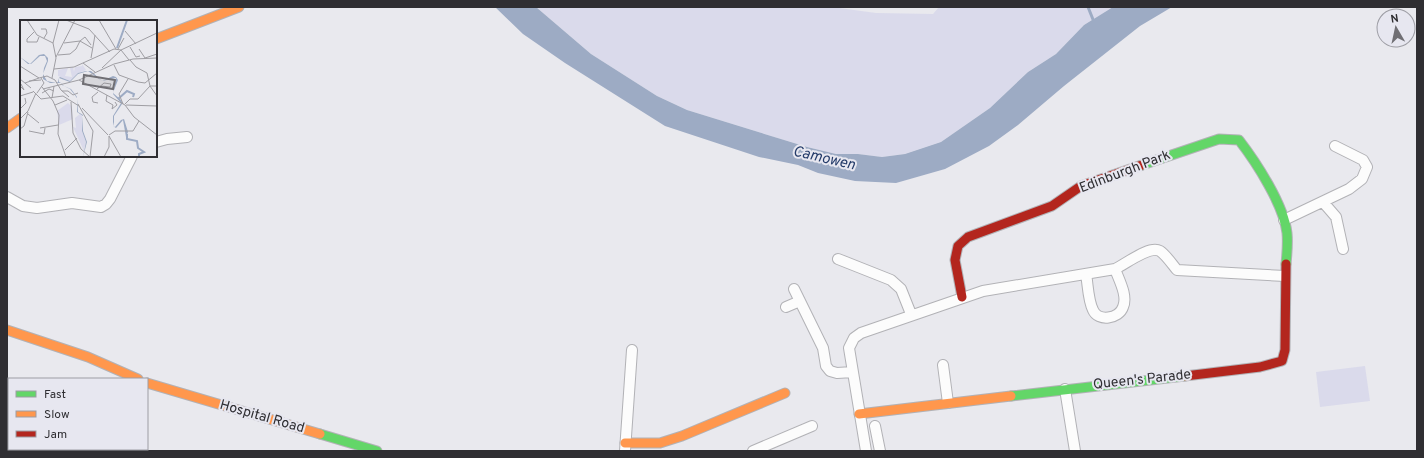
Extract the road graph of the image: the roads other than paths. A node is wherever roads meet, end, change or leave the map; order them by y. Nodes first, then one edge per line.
1 (239, 7) edge
2 (157, 39) edge
3 (20, 119) edge
4 (7, 128) edge
5 (187, 137) dead end
6 (157, 142) edge
7 (1335, 146) dead end
8 (131, 157) edge
9 (7, 197) edge
10 (1323, 202) junction
11 (1284, 220) junction
12 (1343, 249) dead end
13 (838, 259) dead end
14 (1115, 269) junction
15 (1086, 274) junction
16 (1285, 276) junction
17 (794, 289) dead end
18 (962, 297) junction
19 (800, 301) junction
20 (786, 307) dead end
21 (911, 314) junction
22 (7, 330) edge
23 (632, 350) dead end
24 (943, 366) dead end
25 (853, 372) junction
26 (136, 378) edge
27 (148, 383) edge
28 (1065, 389) junction
29 (785, 393) dead end
30 (948, 403) junction
31 (859, 414) junction
32 (812, 426) dead end
33 (875, 426) dead end
34 (352, 447) edge
35 (625, 447) edge
36 (377, 451) edge
37 (753, 451) edge
38 (866, 451) edge
39 (880, 451) edge
40 (1075, 451) edge

1 - 2 main road
3 - 4 main road
5 - 6 street
7 - 10 street
8 - 9 street
10 - 11 street
10 - 12 street
11 - 16 main road, Queen's Parade
11 - 18 main road, Edinburgh Park
13 - 21 street
14 - 15 street
14 - 15 street
14 - 16 street
15 - 18 street
16 - 28 main road, Queen's Parade
17 - 19 street
18 - 21 street
19 - 20 street
19 - 25 street
21 - 25 street
22 - 26 main road
23 - 35 street
24 - 30 street
25 - 31 street
27 - 34 main road, Hospital Road
28 - 30 main road, Queen's Parade
28 - 40 street
29 - 35 main road
30 - 31 main road, Queen's Parade
31 - 38 street
32 - 37 street
33 - 39 street
34 - 36 main road, Hospital Road

